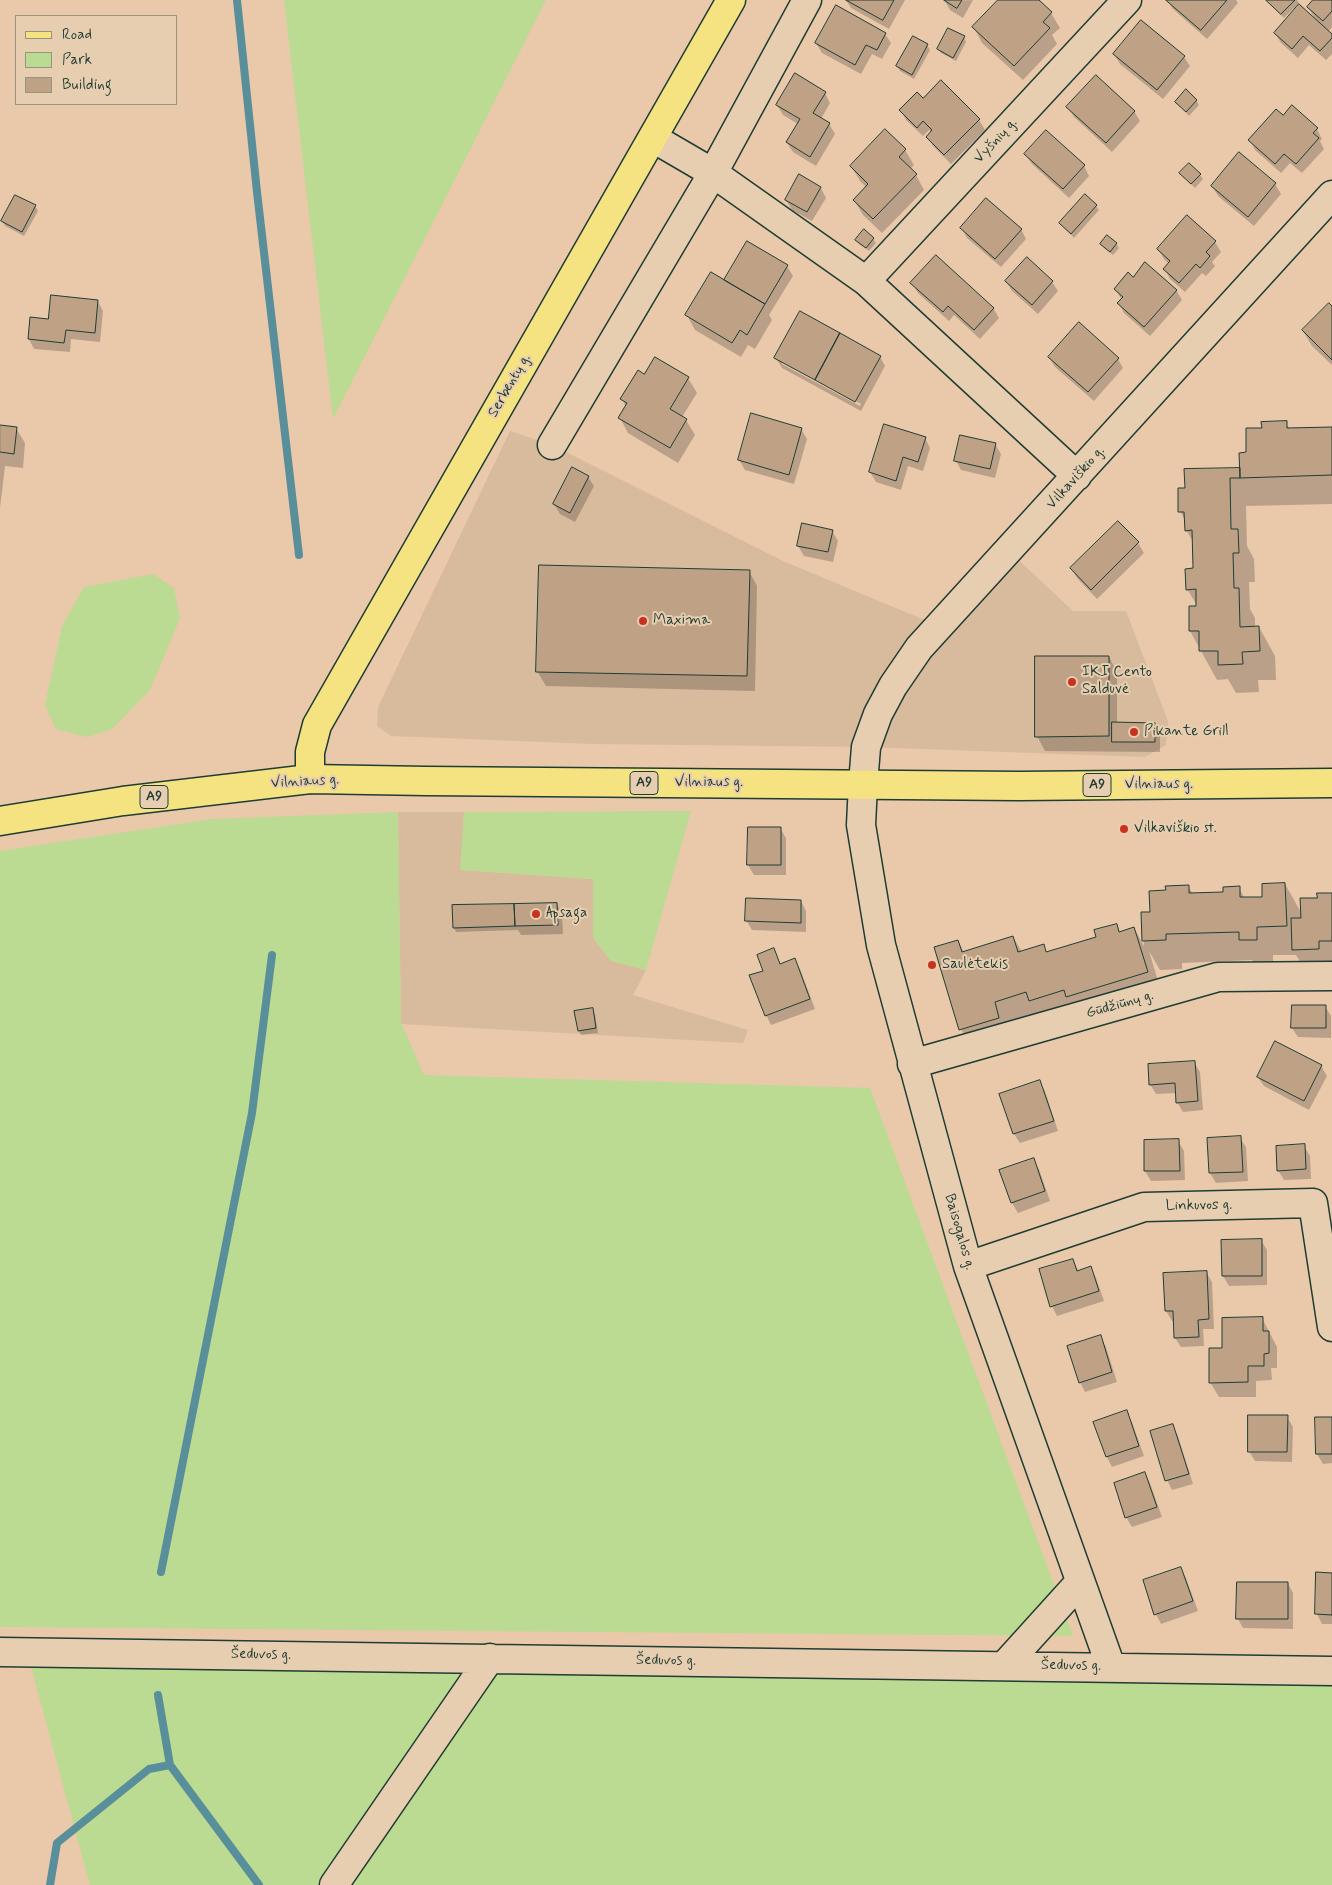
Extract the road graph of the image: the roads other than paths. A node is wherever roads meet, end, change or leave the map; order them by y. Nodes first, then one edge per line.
1 (731, 0) edge
2 (807, 0) edge
3 (1127, 0) edge
4 (653, 138) junction
5 (713, 173) junction
6 (1332, 196) edge
7 (866, 281) junction
8 (552, 445) dead end
9 (1077, 476) junction
10 (310, 779) junction
11 (862, 784) junction
12 (1332, 784) edge
13 (0, 822) edge
14 (1332, 976) edge
15 (912, 1064) junction
16 (968, 1266) junction
17 (1332, 1327) edge
18 (1080, 1582) junction
19 (0, 1652) edge
20 (490, 1658) junction
21 (1004, 1666) junction
22 (1111, 1667) junction
23 (1332, 1671) edge
24 (334, 1885) edge

1 - 4 main road, Serbentų g.
2 - 5 street
3 - 7 street, Vyšnių g.
4 - 5 street
4 - 10 main road, Serbentų g.
5 - 7 street
5 - 8 street
6 - 9 street, Vilkaviškio g.
7 - 9 street
9 - 11 street, Vilkaviškio g.
10 - 11 main road, Vilniaus g. / A9
10 - 13 main road, Vilniaus g. / A9
11 - 12 main road, Vilniaus g. / A9
11 - 15 street, Baisogalos g.
14 - 15 street, Gūdžiūnų g.
15 - 16 street, Baisogalos g.
16 - 17 street, Linkuvos g.
16 - 18 street, Baisogalos g.
18 - 21 street
18 - 22 street, Baisogalos g.
19 - 20 street, Šeduvos g.
20 - 21 street, Šeduvos g.
20 - 24 street
21 - 22 street, Šeduvos g.
22 - 23 street, Šeduvos g.

